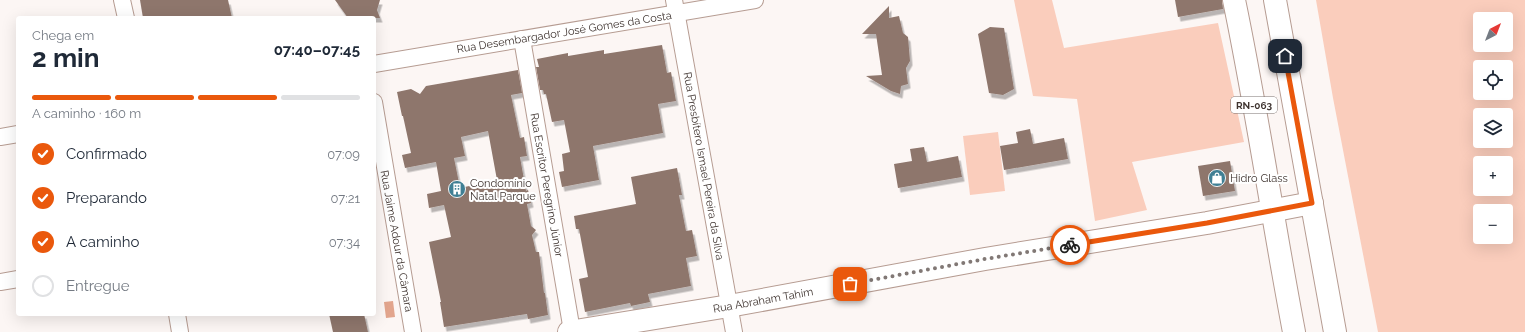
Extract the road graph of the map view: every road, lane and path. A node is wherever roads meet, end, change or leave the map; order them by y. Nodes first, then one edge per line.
1 (122, 0) edge
2 (755, 0) edge
3 (1234, 0) edge
4 (1275, 0) edge
5 (675, 7) edge
6 (126, 16) edge
7 (522, 39) junction
8 (376, 64) edge
9 (376, 114) edge
10 (16, 134) edge
11 (0, 137) edge
12 (1312, 203) junction
13 (1272, 210) junction
14 (16, 279) edge
15 (0, 282) edge
16 (729, 306) junction
17 (177, 316) edge
18 (180, 332) edge
19 (413, 332) edge
20 (569, 332) edge
21 (572, 332) edge
22 (734, 332) edge
23 (1294, 332) edge
24 (1335, 332) edge

1 - 6 street
2 - 5 street, Rua Desembargador José Gomes da Costa
3 - 13 main road, RN-063
4 - 12 main road, RN-063
5 - 7 street, Rua Desembargador José Gomes da Costa
5 - 16 street, Rua Presbítero Ismael Pereira da Silva
7 - 8 street, Rua Desembargador José Gomes da Costa
7 - 21 street, Rua Escritor Peregrino Júnior
9 - 19 street, Rua Jaime Adour da Câmara
10 - 11 street
12 - 13 main road, Rua Abraham Tahim
12 - 24 main road, RN-063
13 - 16 main road, Rua Abraham Tahim
13 - 23 main road, RN-063
14 - 15 street
16 - 21 main road, Rua Abraham Tahim
16 - 22 street, Rua Presbítero Ismael Pereira da Silva
17 - 18 street
20 - 21 main road, Rua Abraham Tahim

